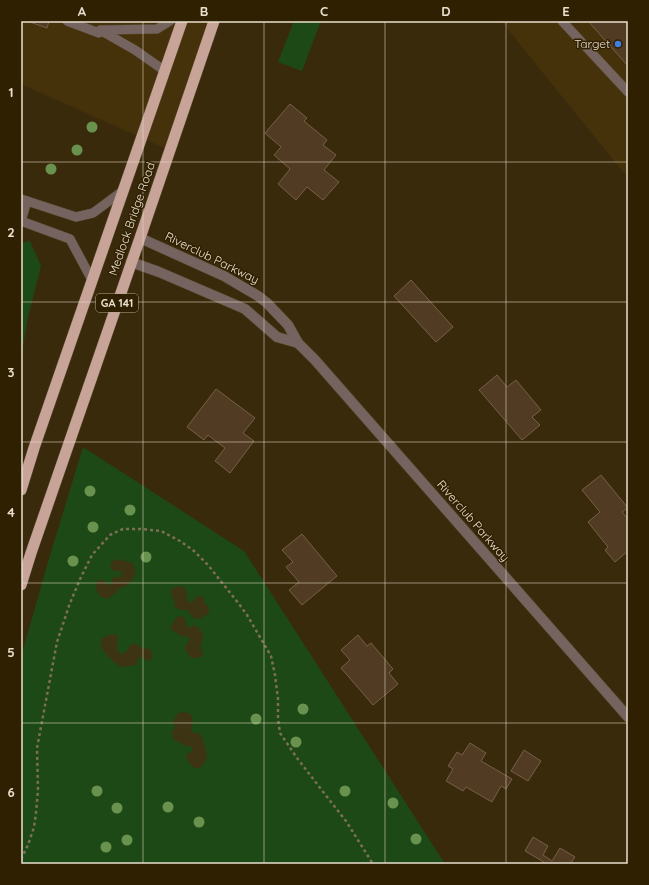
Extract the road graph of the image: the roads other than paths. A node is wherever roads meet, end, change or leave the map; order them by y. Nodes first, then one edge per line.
1 (67, 21) edge
2 (170, 21) edge
3 (182, 21) edge
4 (214, 21) edge
5 (562, 21) edge
6 (99, 33) dead end
7 (164, 71) junction
8 (628, 92) edge
9 (124, 190) junction
10 (24, 200) edge
11 (21, 221) edge
12 (140, 238) junction
13 (131, 262) junction
14 (92, 280) junction
15 (298, 343) junction
16 (21, 490) edge
17 (21, 585) edge
18 (628, 717) edge

1 - 6 lane
2 - 7 lane
3 - 7 highway, Medlock Bridge Road / GA 141
4 - 12 highway, Medlock Bridge Road / GA 141
5 - 8 lane
7 - 9 highway, Medlock Bridge Road / GA 141
9 - 10 lane
9 - 14 highway, Medlock Bridge Road / GA 141
10 - 11 lane
11 - 14 lane
12 - 13 highway, Medlock Bridge Road / GA 141
12 - 15 street, Riverclub Parkway
13 - 15 street
13 - 17 highway, Medlock Bridge Road / GA 141
14 - 16 highway, Medlock Bridge Road / GA 141
15 - 18 street, Riverclub Parkway

